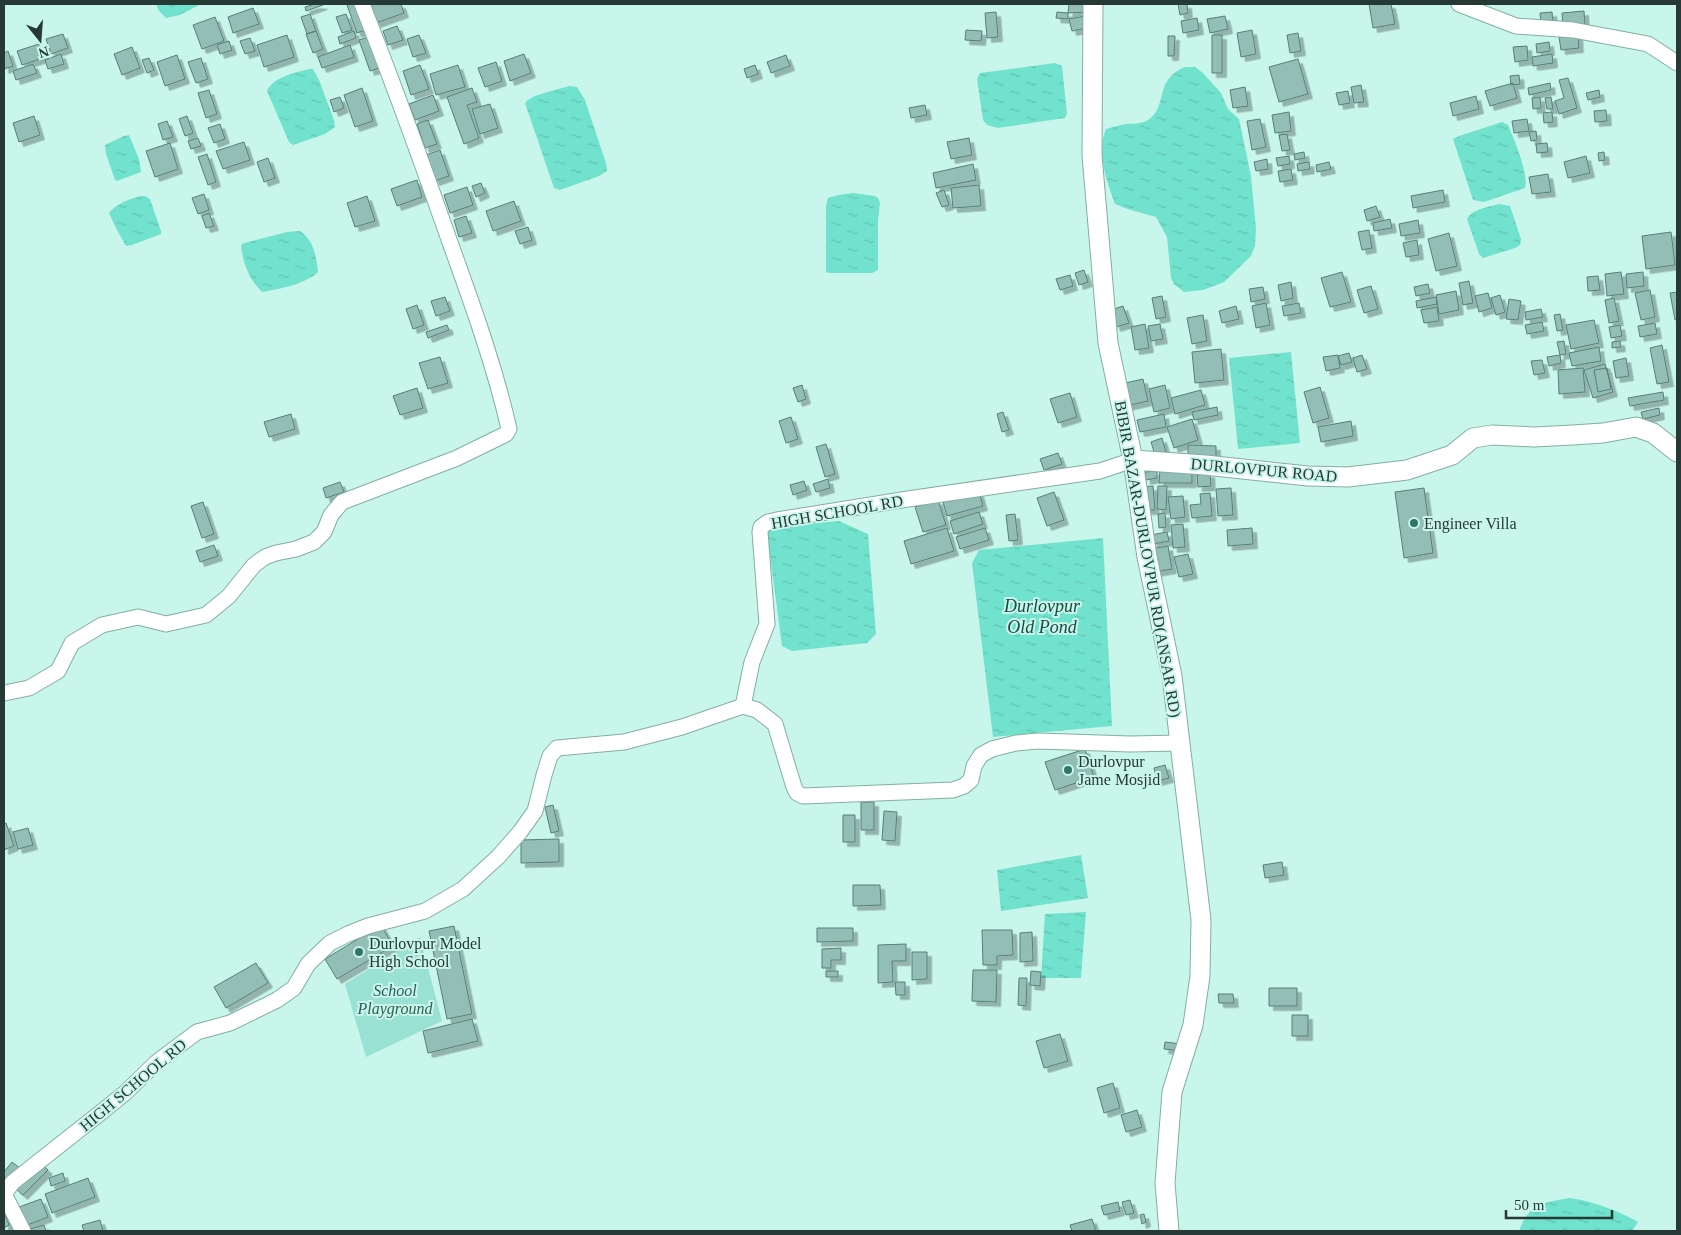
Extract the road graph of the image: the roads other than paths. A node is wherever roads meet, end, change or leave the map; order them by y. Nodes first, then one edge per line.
1 (362, 4) edge
2 (1092, 4) edge
3 (1459, 4) edge
4 (1677, 62) edge
5 (1677, 452) edge
6 (1134, 460) junction
7 (4, 693) edge
8 (744, 706) junction
9 (1179, 743) junction
10 (4, 1194) edge
11 (24, 1231) edge
12 (1169, 1231) edge

1 - 7 street
2 - 6 street, BIBIR BAZAR-DURLOVPUR RD(ANSAR RD)
3 - 4 street
5 - 6 street, DURLOVPUR ROAD
6 - 8 street, HIGH SCHOOL RD
6 - 9 street, BIBIR BAZAR-DURLOVPUR RD(ANSAR RD)
8 - 9 street
8 - 10 street, HIGH SCHOOL RD
9 - 12 street, BIBIR BAZAR-DURLOVPUR RD(ANSAR RD)
10 - 11 street, HIGH SCHOOL RD

